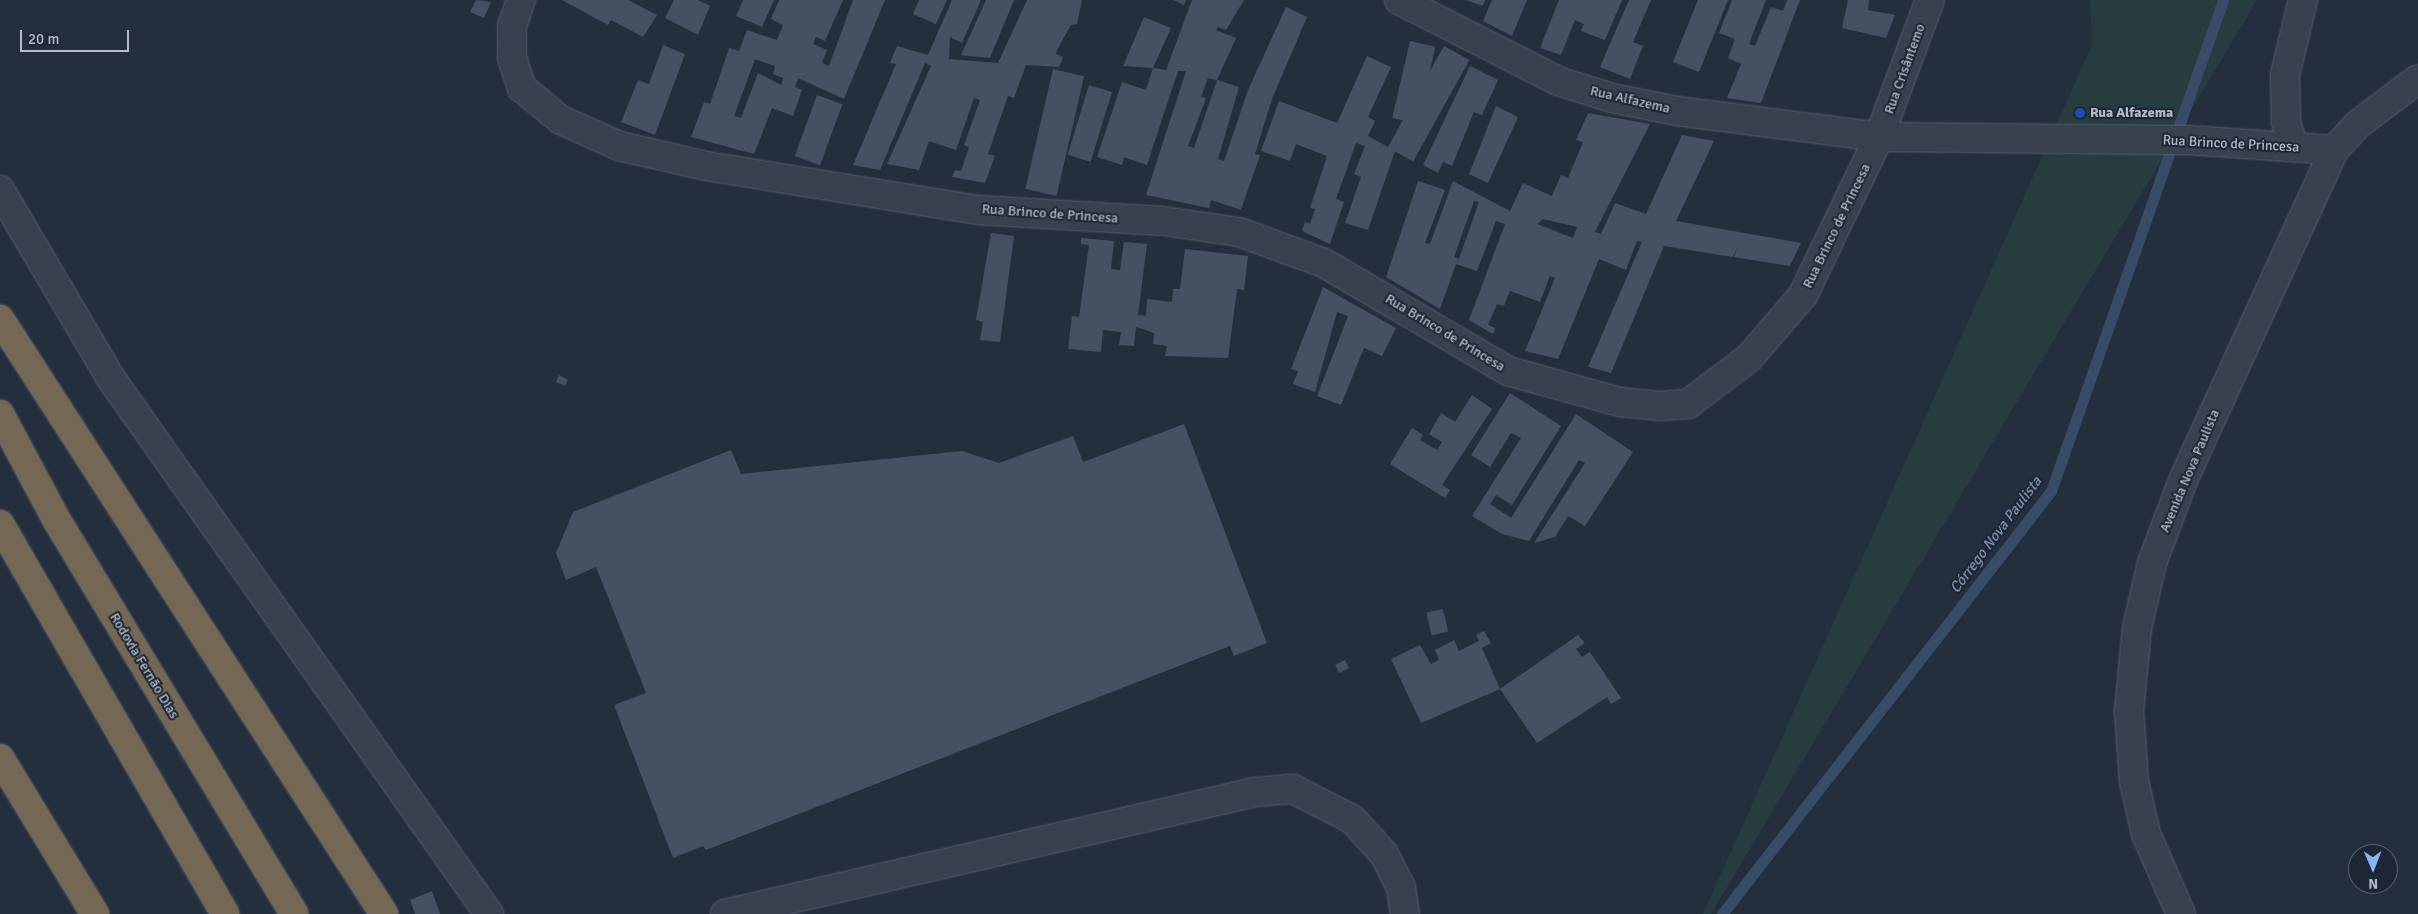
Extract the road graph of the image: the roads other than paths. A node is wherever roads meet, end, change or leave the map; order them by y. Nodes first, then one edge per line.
1 (521, 0) edge
2 (1399, 0) edge
3 (1930, 0) edge
4 (2303, 0) edge
5 (2418, 79) edge
6 (1879, 137) junction
7 (2294, 147) junction
8 (2334, 150) junction
9 (0, 190) edge
10 (0, 319) edge
11 (0, 414) edge
12 (0, 524) edge
13 (0, 758) edge
14 (95, 914) edge
15 (226, 914) edge
16 (294, 914) edge
17 (384, 914) edge
18 (489, 914) edge
19 (725, 914) edge
20 (1405, 914) edge
21 (2181, 914) edge

1 - 6 street, Rua Brinco de Princesa
2 - 6 street, Rua Alfazema
3 - 6 street, Rua Crisântemo
4 - 7 street
5 - 8 street, Avenida Nova Paulista
6 - 7 street, Rua Brinco de Princesa
7 - 8 street, Rua Brinco de Princesa
8 - 21 street, Avenida Nova Paulista
9 - 18 street
10 - 17 highway
11 - 16 highway, Rodovia Fernão Dias
12 - 15 highway
13 - 14 highway
19 - 20 street

